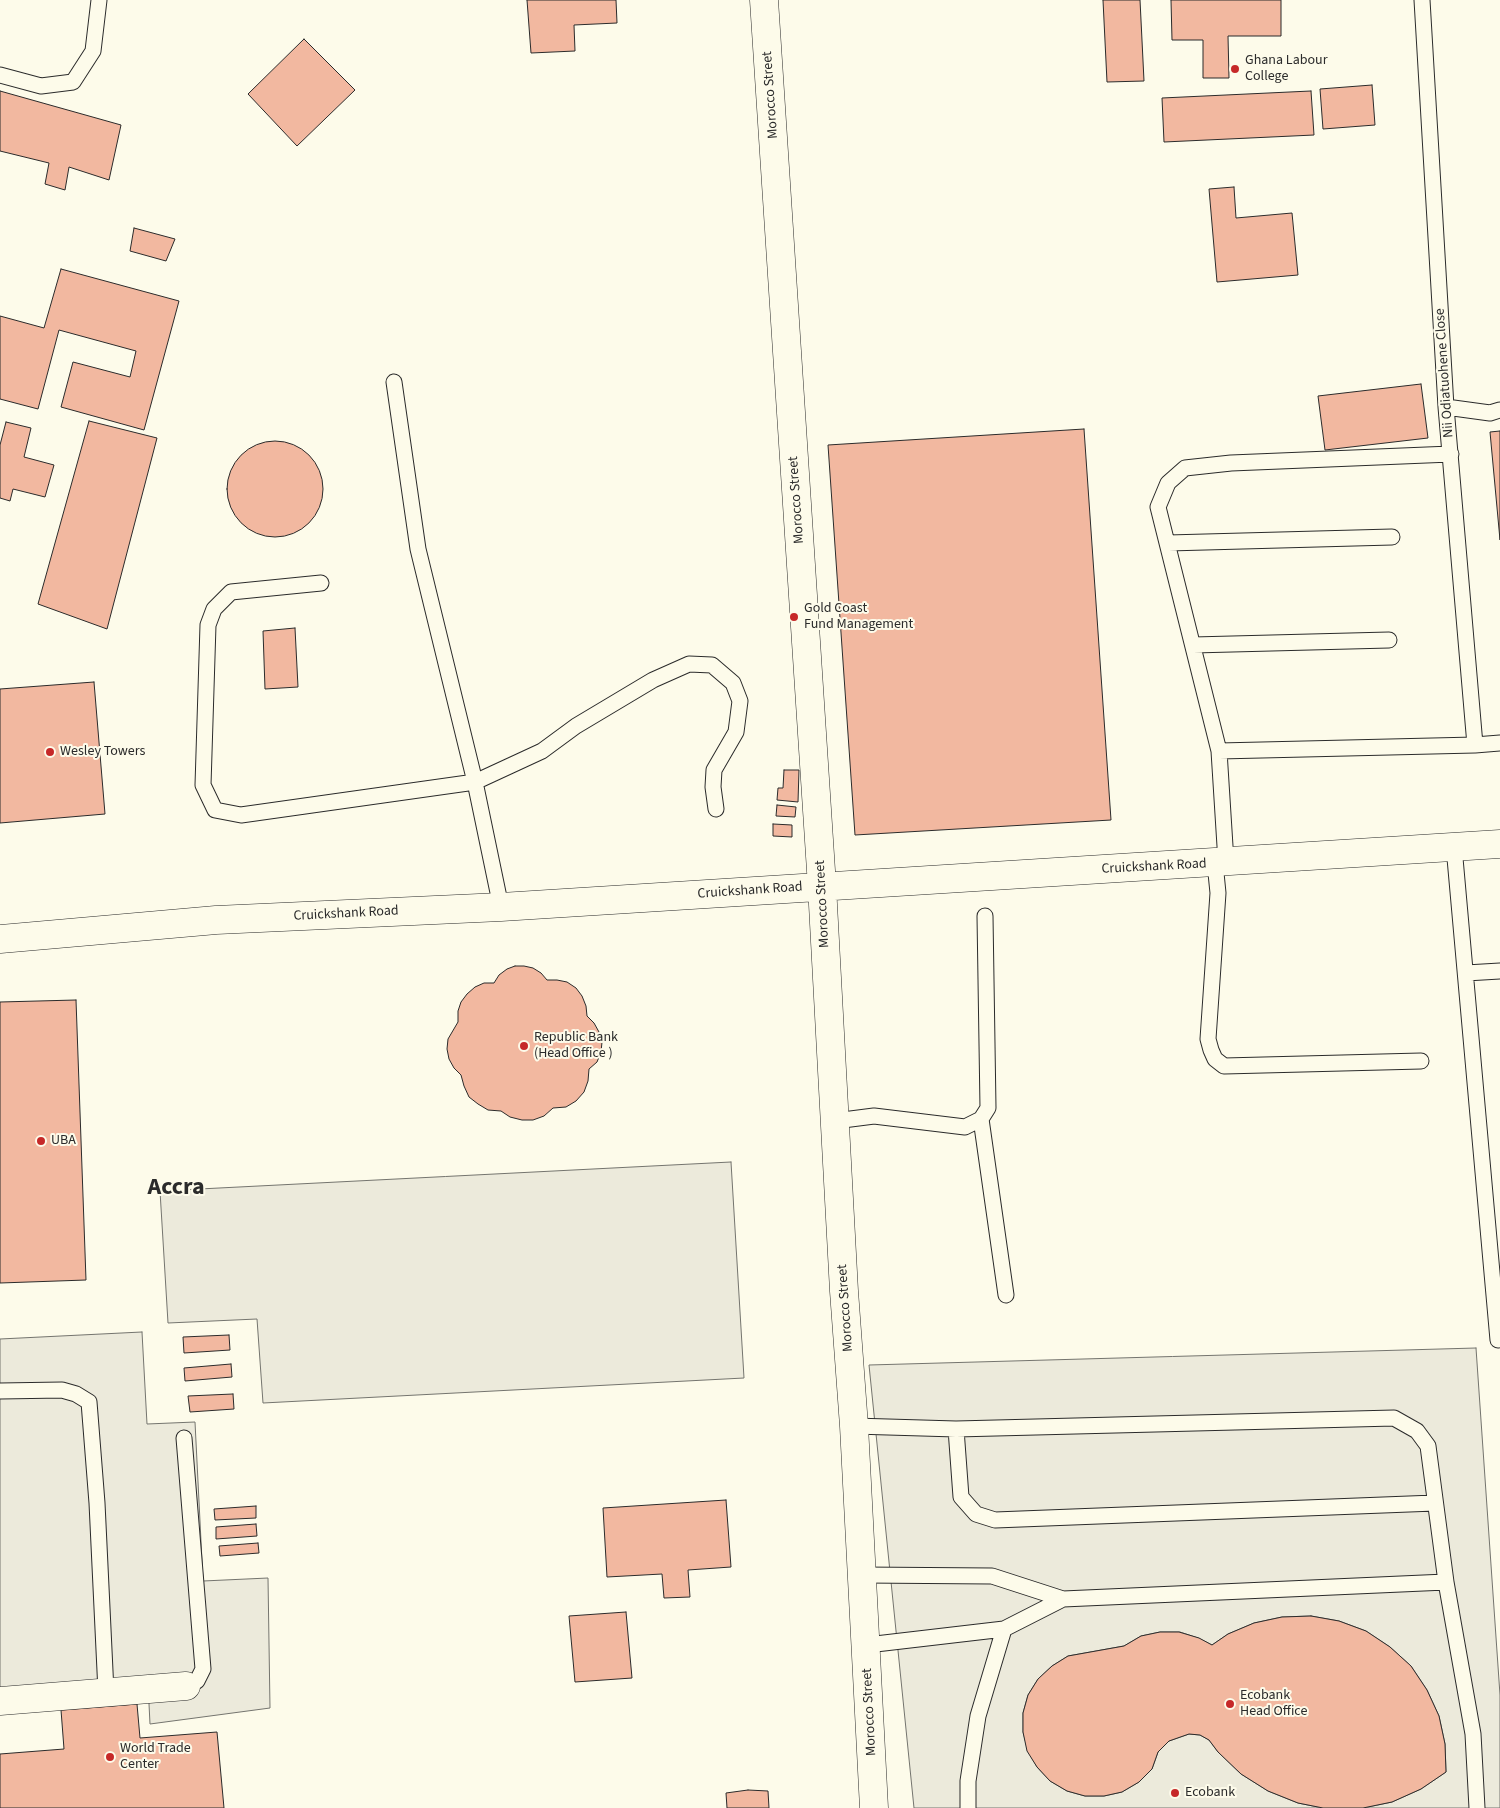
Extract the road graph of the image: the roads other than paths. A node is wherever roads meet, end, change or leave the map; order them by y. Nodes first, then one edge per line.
1 (99, 0) edge
2 (764, 0) edge
3 (1422, 0) edge
4 (0, 75) edge
5 (394, 382) dead end
6 (1446, 407) junction
7 (1500, 410) edge
8 (1451, 454) junction
9 (1392, 537) dead end
10 (1168, 543) junction
11 (321, 583) dead end
12 (1389, 640) dead end
13 (1193, 645) junction
14 (1500, 743) edge
15 (1474, 745) junction
16 (1219, 751) junction
17 (475, 782) junction
18 (716, 809) dead end
19 (1500, 844) edge
20 (1454, 847) junction
21 (1220, 863) junction
22 (822, 886) junction
23 (501, 907) junction
24 (985, 916) dead end
25 (0, 939) edge
26 (1500, 971) edge
27 (1466, 974) junction
28 (1421, 1061) dead end
29 (981, 1119) junction
30 (835, 1121) junction
31 (1006, 1295) dead end
32 (1498, 1340) dead end
33 (0, 1391) edge
34 (854, 1426) junction
35 (956, 1428) junction
36 (184, 1438) dead end
37 (1435, 1503) junction
38 (862, 1575) junction
39 (1446, 1582) junction
40 (1063, 1599) junction
41 (1004, 1629) junction
42 (866, 1645) junction
43 (186, 1686) joint
44 (106, 1692) junction
45 (0, 1701) edge
46 (874, 1808) edge
47 (968, 1808) edge
48 (1477, 1808) edge

1 - 4 lane
2 - 22 street, Morocco Street
3 - 6 lane, Nii Odiatuohene Close
5 - 17 lane
6 - 7 lane
6 - 8 lane, Nii Odiatuohene Close
8 - 10 lane
8 - 15 lane, Nii Odiatuohene Close
9 - 10 lane
10 - 13 lane
11 - 17 lane
12 - 13 lane
13 - 16 lane
14 - 15 lane
15 - 16 lane
16 - 21 lane
17 - 18 lane
17 - 23 lane
19 - 20 street, Cruickshank Road
20 - 21 street, Cruickshank Road
20 - 27 lane
21 - 22 street, Cruickshank Road
21 - 28 lane
22 - 23 street, Cruickshank Road
22 - 30 street, Morocco Street
23 - 25 street, Cruickshank Road
24 - 29 lane
26 - 27 lane
27 - 32 lane
29 - 30 lane
29 - 31 lane
30 - 34 street, Morocco Street
33 - 44 lane
34 - 35 lane
34 - 38 street, Morocco Street
35 - 37 lane
35 - 37 lane
36 - 43 lane
37 - 39 lane
38 - 40 lane
38 - 42 street, Morocco Street
39 - 40 lane
39 - 48 lane
40 - 41 lane
41 - 42 lane
41 - 47 lane
42 - 46 street, Morocco Street
43 - 44 street
44 - 45 street

